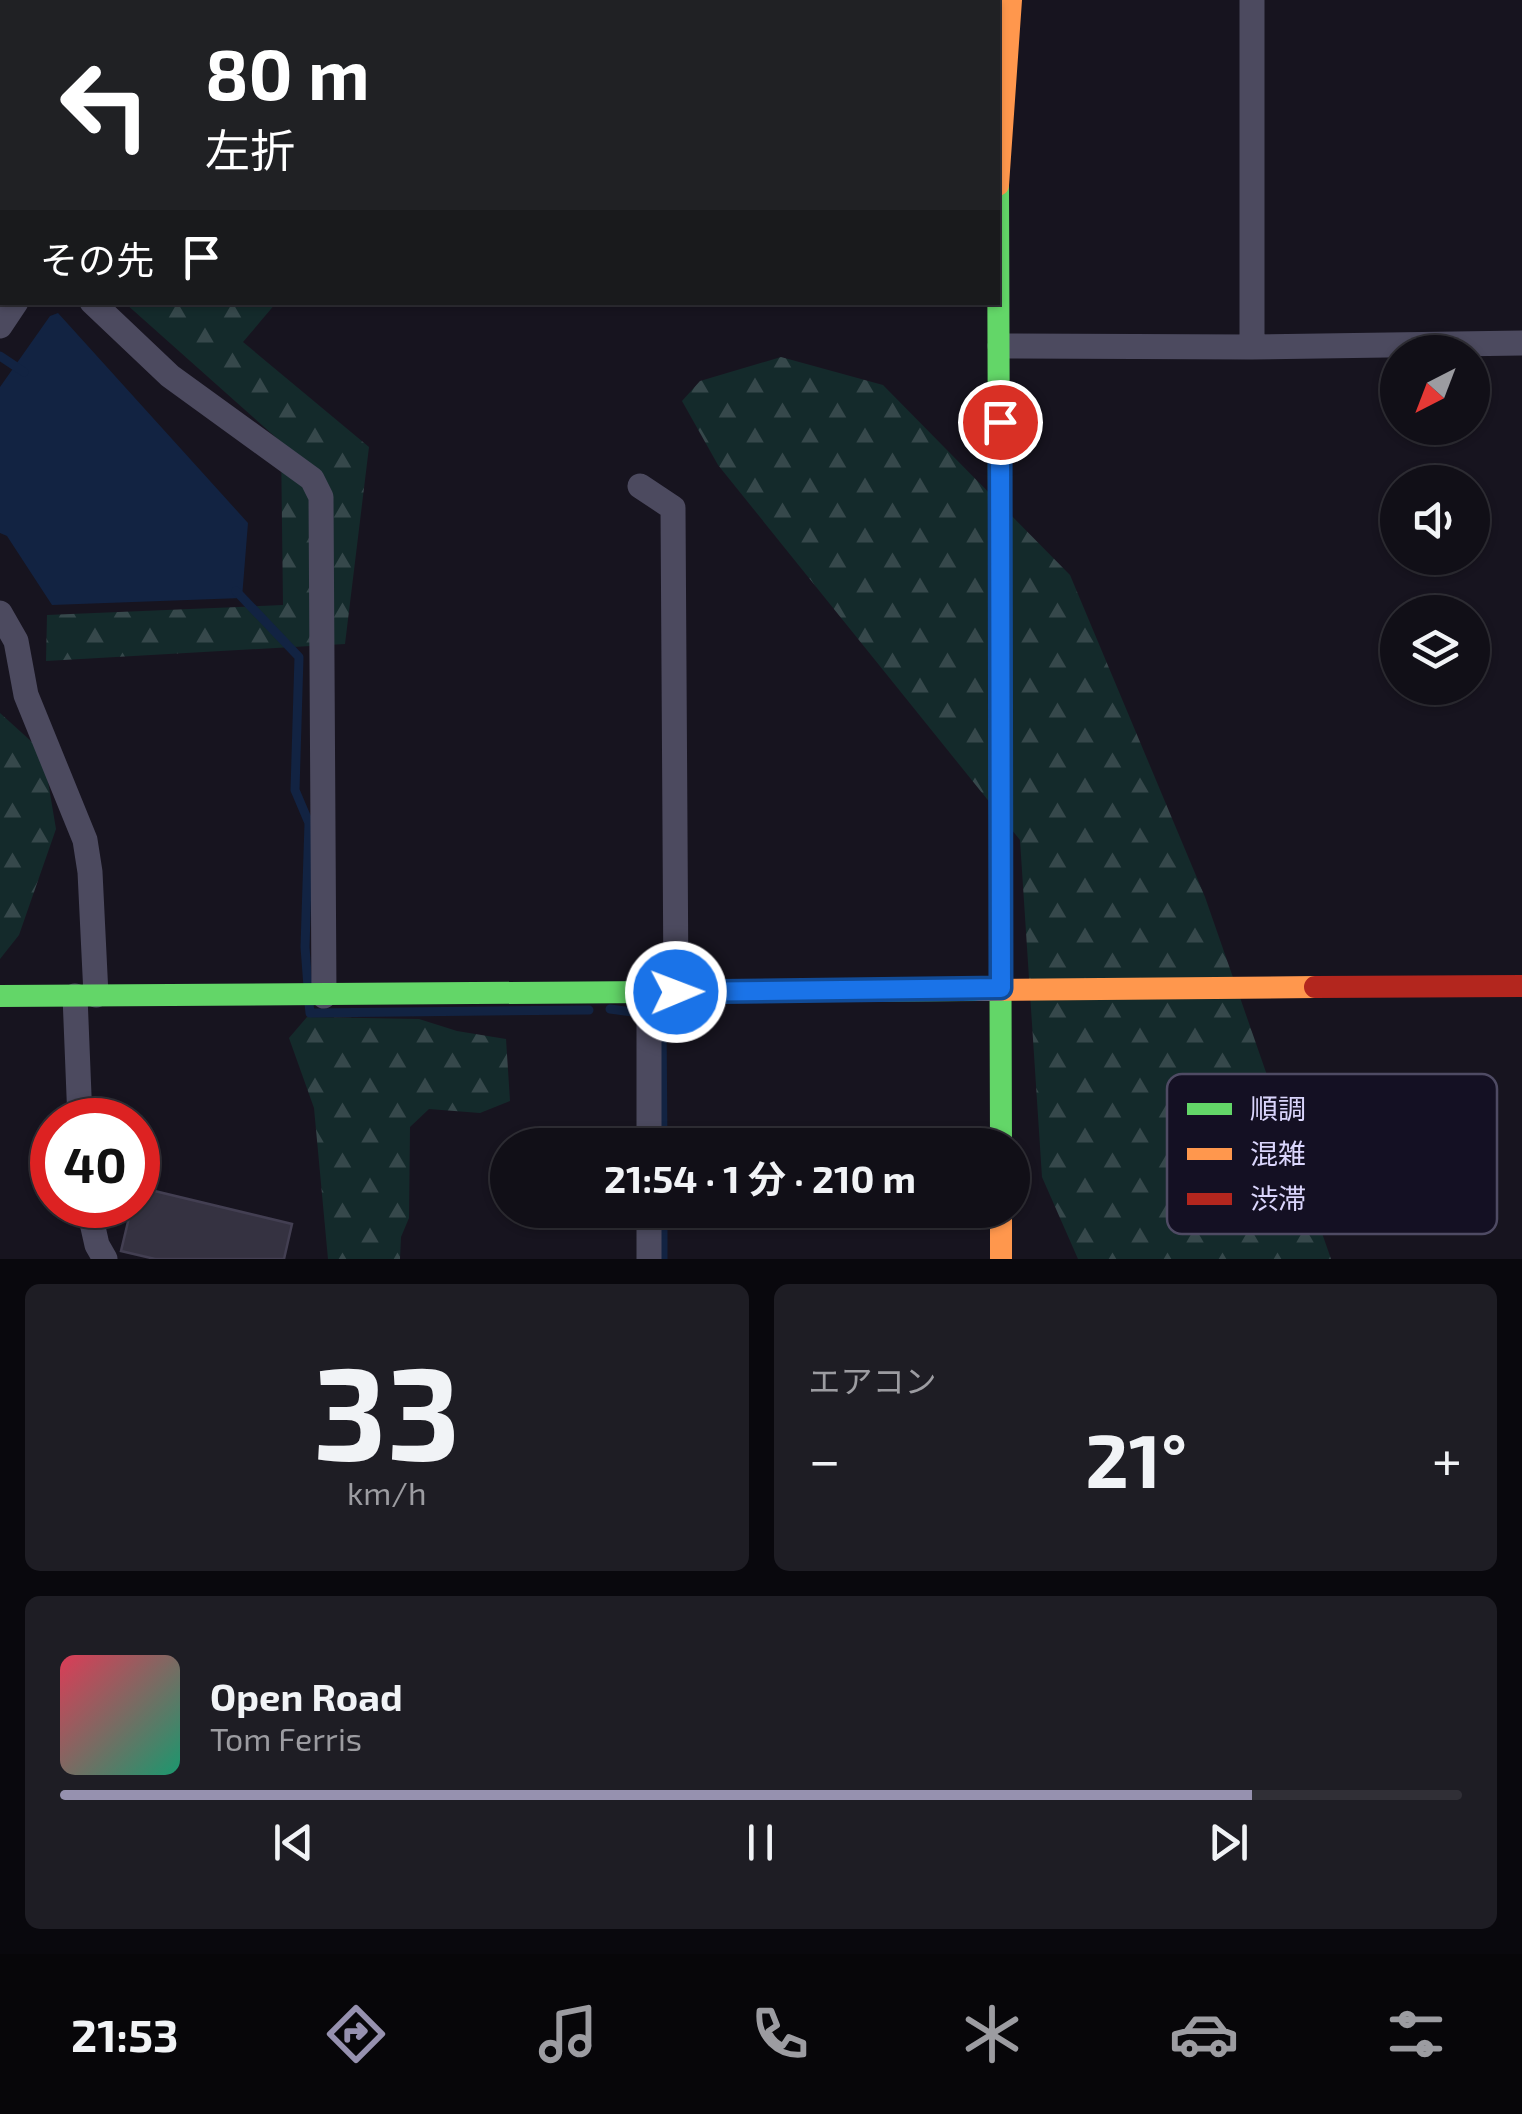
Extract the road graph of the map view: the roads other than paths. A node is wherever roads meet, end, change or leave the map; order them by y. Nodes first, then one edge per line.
1 (1012, 0) edge
2 (1252, 0) edge
3 (1000, 161) edge
4 (14, 305) edge
5 (95, 305) edge
6 (999, 305) edge
7 (0, 326) edge
8 (1522, 343) edge
9 (1000, 346) junction
10 (1252, 347) junction
11 (640, 486) dead end
12 (0, 612) edge
13 (1522, 986) edge
14 (1001, 988) junction
15 (662, 992) junction
16 (0, 996) edge
17 (85, 996) junction
18 (324, 996) junction
19 (81, 1098) edge
20 (650, 1128) edge
21 (1001, 1128) edge
22 (93, 1228) edge
23 (649, 1228) edge
24 (1001, 1228) edge
25 (105, 1259) edge
26 (649, 1259) edge
27 (1001, 1259) edge

1 - 3 street
2 - 10 street
4 - 7 street
5 - 18 street
6 - 9 street
8 - 10 street
9 - 10 street
9 - 14 street
11 - 15 street
12 - 17 street
13 - 14 street
14 - 15 street
14 - 21 street
15 - 18 street
15 - 20 street
16 - 17 street
17 - 18 street
17 - 19 street
22 - 25 street
23 - 26 street
24 - 27 street

